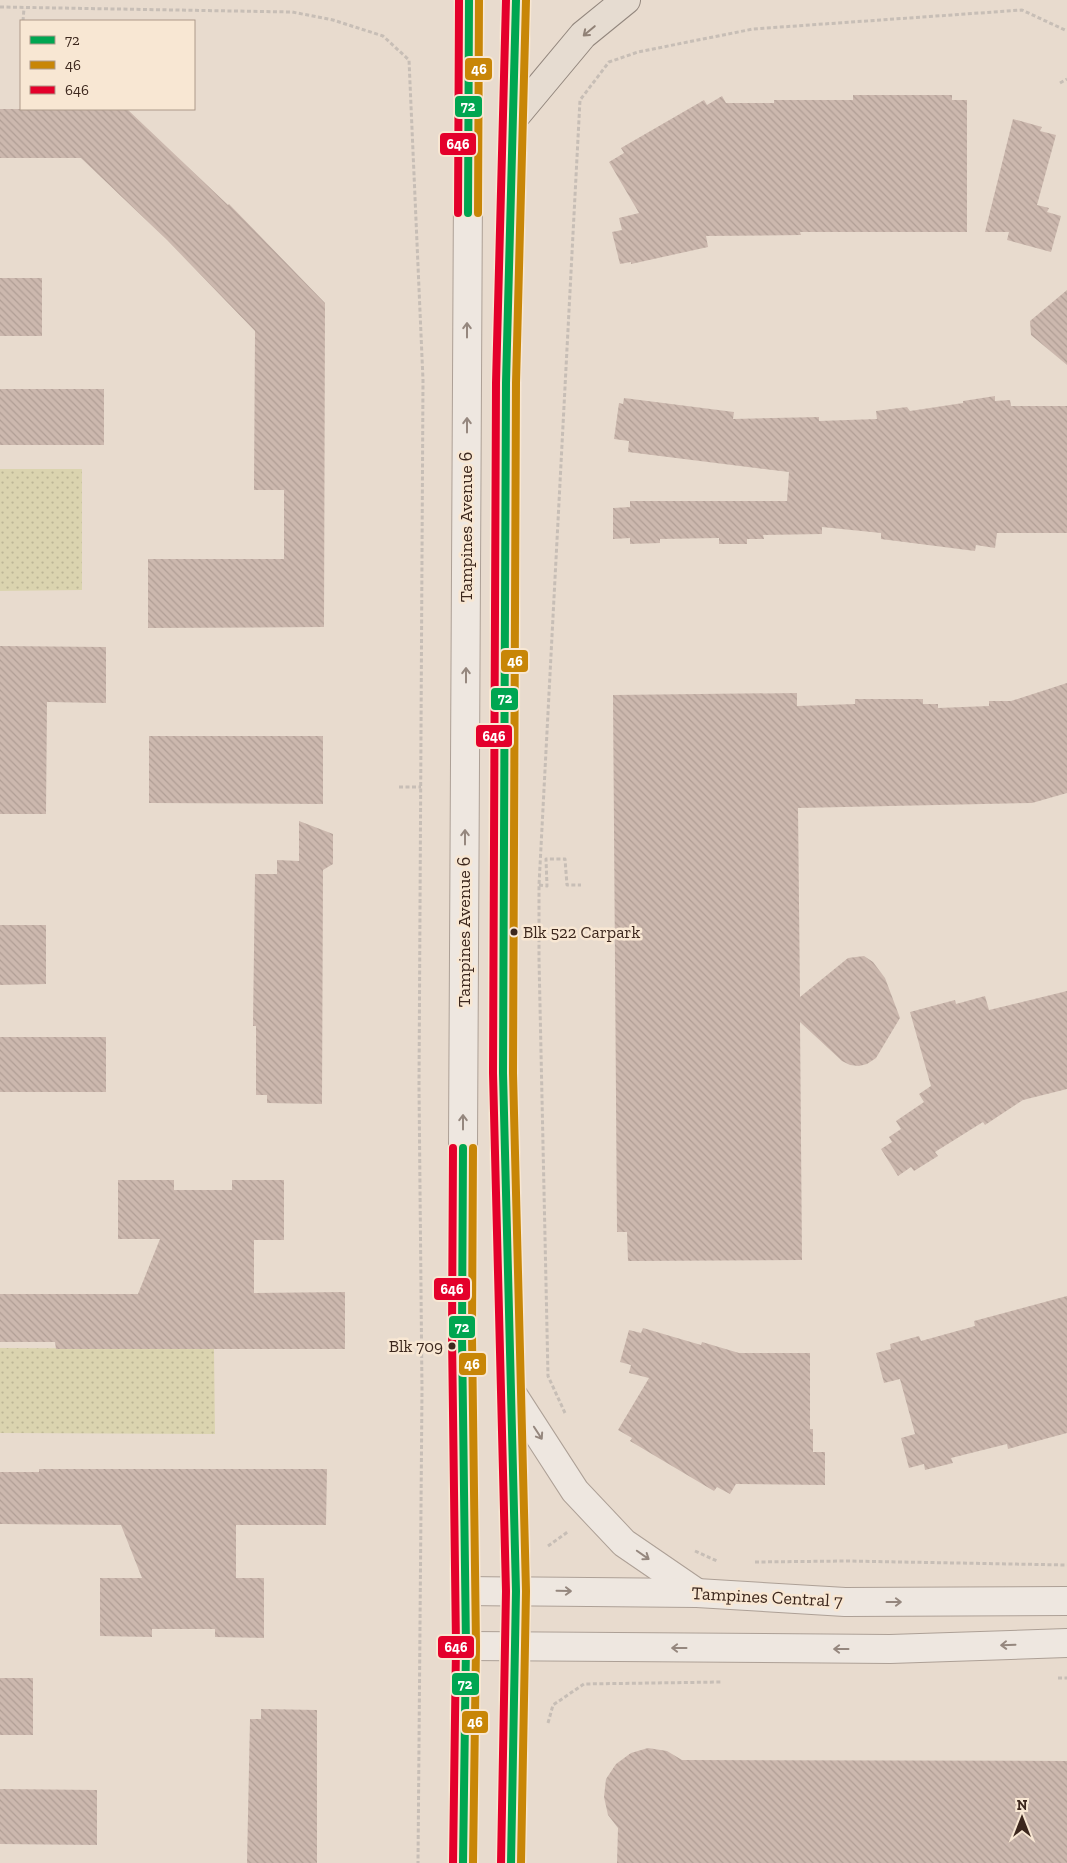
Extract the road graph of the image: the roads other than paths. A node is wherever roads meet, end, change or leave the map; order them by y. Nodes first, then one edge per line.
1 (469, 0) edge
2 (516, 0) edge
3 (626, 0) edge
4 (513, 120) junction
5 (512, 1392) junction
6 (466, 1591) junction
7 (516, 1592) junction
8 (697, 1593) junction
9 (1067, 1601) edge
10 (1067, 1643) edge
11 (466, 1646) junction
12 (515, 1646) junction
13 (462, 1863) edge
14 (511, 1863) edge

6 -> 1 street, Tampines Avenue 6
2 - 4 street
3 -> 4 main road
4 - 5 street
5 - 7 street
5 -> 8 street
6 - 7 street, Tampines Central 7
6 - 11 street, Tampines Avenue 6
7 -> 8 street, Tampines Central 7
7 - 12 street
8 -> 9 street, Tampines Central 7
10 -> 12 street
11 - 12 street
11 - 13 street, Tampines Avenue 6
12 - 14 street

